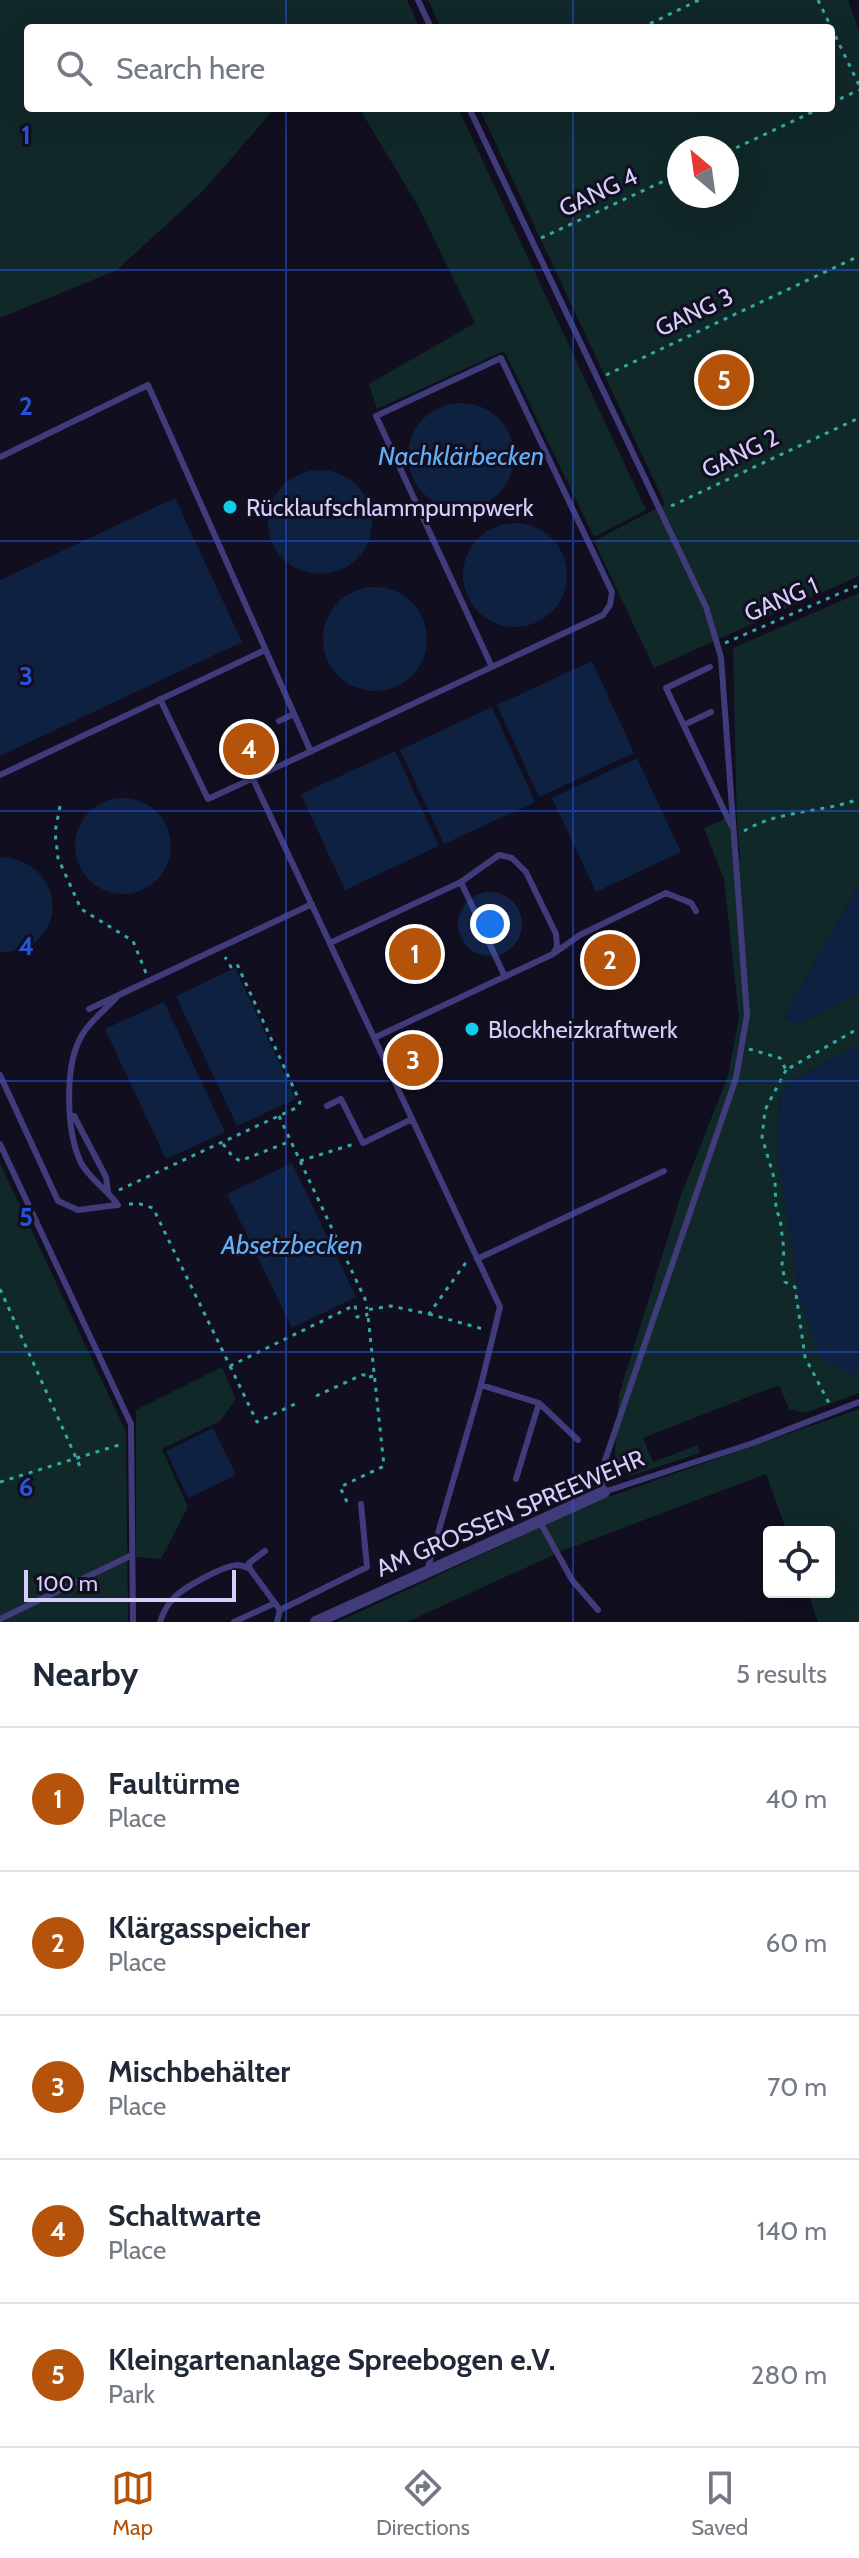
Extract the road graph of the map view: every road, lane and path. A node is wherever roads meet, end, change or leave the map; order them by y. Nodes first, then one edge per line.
1 (418, 0) edge
2 (699, 0) edge
3 (818, 0) edge
4 (429, 24) edge
5 (649, 24) edge
6 (829, 24) edge
7 (835, 36) edge
8 (859, 87) edge
9 (835, 101) edge
10 (471, 112) edge
11 (812, 112) edge
12 (739, 146) edge
13 (667, 180) edge
14 (532, 243) junction
15 (859, 256) edge
16 (598, 379) junction
17 (859, 418) edge
18 (0, 457) edge
19 (660, 511) junction
20 (859, 585) edge
21 (718, 646) junction
22 (265, 650) junction
23 (492, 667) junction
24 (710, 667) dead end
25 (160, 699) junction
26 (711, 712) dead end
27 (294, 714) junction
28 (279, 721) dead end
29 (684, 725) junction
30 (311, 752) junction
31 (0, 775) edge
32 (253, 779) junction
33 (859, 799) edge
34 (60, 806) dead end
35 (734, 833) junction
36 (461, 882) junction
37 (312, 904) junction
38 (696, 911) dead end
39 (330, 943) junction
40 (553, 954) junction
41 (231, 967) dead end
42 (505, 977) junction
43 (149, 981) junction
44 (118, 995) junction
45 (89, 1009) dead end
46 (859, 1028) edge
47 (374, 1038) junction
48 (741, 1047) junction
49 (786, 1070) junction
50 (0, 1075) edge
51 (327, 1106) dead end
52 (71, 1108) junction
53 (279, 1116) junction
54 (412, 1119) junction
55 (291, 1141) junction
56 (362, 1141) junction
57 (222, 1142) junction
58 (0, 1144) edge
59 (300, 1161) junction
60 (664, 1171) dead end
61 (108, 1192) junction
62 (119, 1205) junction
63 (474, 1252) junction
64 (477, 1259) junction
65 (0, 1289) edge
66 (367, 1310) junction
67 (429, 1314) junction
68 (494, 1332) junction
69 (230, 1366) junction
70 (374, 1374) junction
71 (481, 1385) junction
72 (316, 1396) dead end
73 (859, 1402) edge
74 (297, 1403) dead end
75 (539, 1403) junction
76 (833, 1412) junction
77 (578, 1440) dead end
78 (133, 1441) junction
79 (78, 1458) junction
80 (82, 1471) dead end
81 (516, 1479) dead end
82 (0, 1482) edge
83 (604, 1492) junction
84 (347, 1502) dead end
85 (361, 1504) dead end
86 (539, 1520) junction
87 (265, 1551) dead end
88 (132, 1555) junction
89 (250, 1569) junction
90 (427, 1571) junction
91 (275, 1603) junction
92 (280, 1610) junction
93 (598, 1610) dead end
94 (0, 1619) edge
95 (133, 1622) edge
96 (160, 1622) edge
97 (234, 1622) edge
98 (277, 1622) edge
99 (316, 1622) edge

1 - 4 lane
2 - 5 path
3 - 6 path
7 - 8 path
8 - 9 path
10 - 14 lane
11 - 12 path
13 - 14 path, GANG 4
14 - 16 lane
15 - 16 path, GANG 3
16 - 19 lane
17 - 19 path, GANG 2
18 - 22 lane
19 - 21 lane
20 - 21 path, GANG 1
21 - 35 lane
22 - 25 lane
22 - 27 lane
23 - 23 lane
23 - 30 lane
24 - 29 lane
25 - 31 lane
25 - 32 lane
26 - 29 lane
27 - 28 lane
27 - 30 lane
29 - 35 lane
30 - 32 lane
32 - 37 lane
33 - 35 path
34 - 43 path
35 - 48 lane
36 - 39 lane
36 - 40 lane
36 - 42 lane
37 - 39 lane
37 - 43 lane
38 - 40 lane
39 - 47 lane
40 - 42 lane
41 - 53 path
42 - 47 lane
43 - 44 lane
44 - 45 lane
44 - 52 lane
46 - 49 path
47 - 54 lane
48 - 49 path
48 - 83 lane
49 - 76 path
50 - 62 lane
51 - 56 lane
52 - 61 lane
52 - 61 lane
53 - 55 path
53 - 57 path
54 - 56 lane
54 - 63 lane
55 - 57 path
55 - 59 path
56 - 59 path
57 - 62 path
58 - 78 lane
59 - 66 path
60 - 64 lane
61 - 62 lane
62 - 69 path
63 - 64 lane
63 - 67 path
64 - 68 lane
65 - 79 path
66 - 67 path
66 - 69 path
66 - 70 path
67 - 68 path
68 - 71 lane
69 - 74 path
70 - 72 path
70 - 84 path
71 - 75 lane
71 - 90 lane
73 - 76 lane, AM GROSSEN SPREEWEHR
75 - 77 lane
75 - 81 lane
76 - 83 lane, AM GROSSEN SPREEWEHR
78 - 79 path
78 - 88 lane
79 - 80 path
79 - 82 path
83 - 86 street, AM GROSSEN SPREEWEHR
85 - 92 lane
86 - 90 street, AM GROSSEN SPREEWEHR
86 - 93 lane
87 - 89 lane
88 - 94 lane
88 - 95 lane
89 - 91 lane
89 - 96 lane
90 - 99 street, AM GROSSEN SPREEWEHR
91 - 92 lane
91 - 97 lane
92 - 98 lane

